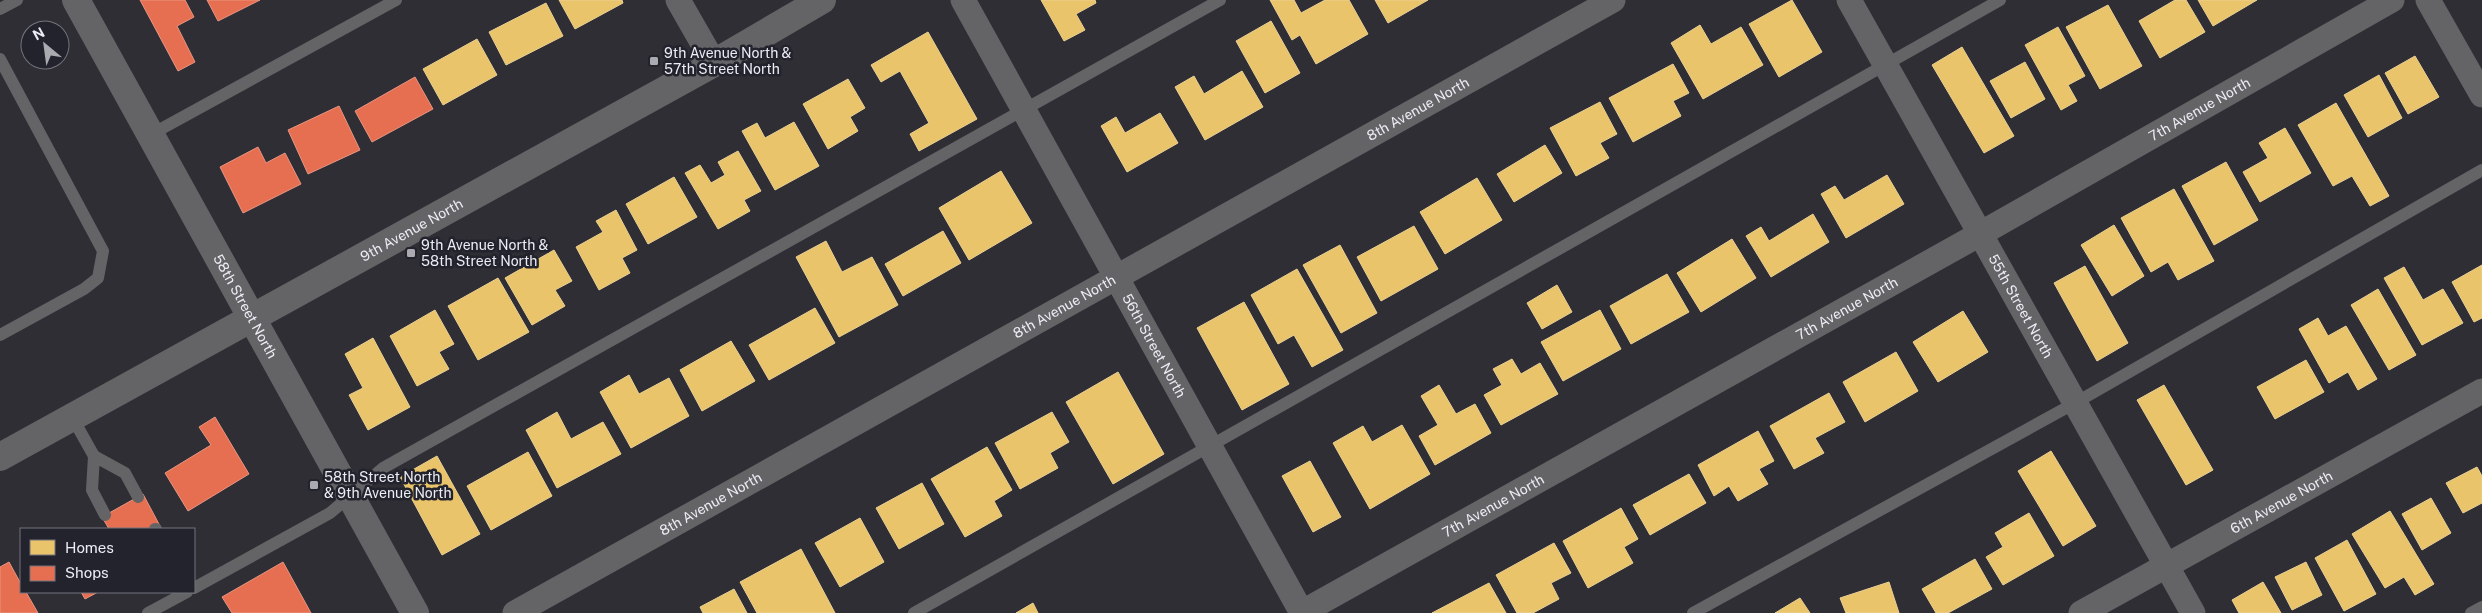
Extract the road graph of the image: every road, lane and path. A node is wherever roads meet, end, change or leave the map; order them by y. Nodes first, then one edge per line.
1 (17, 0) edge
2 (76, 0) edge
3 (396, 0) edge
4 (678, 0) edge
5 (822, 0) edge
6 (963, 0) edge
7 (1220, 0) edge
8 (1613, 0) edge
9 (1849, 0) edge
10 (2000, 0) edge
11 (2392, 0) edge
12 (2428, 0) edge
13 (0, 9) edge
14 (0, 59) edge
15 (714, 63) junction
16 (1885, 65) junction
17 (2482, 95) edge
18 (1023, 110) junction
19 (150, 135) junction
20 (2482, 170) edge
21 (1980, 234) junction
22 (1116, 278) junction
23 (251, 317) junction
24 (0, 335) edge
25 (2482, 391) edge
26 (2075, 403) junction
27 (72, 417) junction
28 (1209, 446) junction
29 (94, 456) junction
30 (0, 457) edge
31 (350, 495) junction
32 (138, 497) dead end
33 (106, 515) dead end
34 (2167, 566) junction
35 (195, 587) edge
36 (185, 593) edge
37 (2482, 607) edge
38 (148, 613) edge
39 (415, 613) edge
40 (515, 613) edge
41 (914, 613) edge
42 (1301, 613) edge
43 (1692, 613) edge
44 (2082, 613) edge
45 (2194, 613) edge
46 (2471, 613) edge

1 - 13 lane
2 - 19 street, 58th Street North
3 - 19 lane
4 - 15 street
5 - 15 street, 9th Avenue North
6 - 18 street, 56th Street North
7 - 18 lane
8 - 22 street, 8th Avenue North
9 - 16 street, 55th Street North
10 - 16 lane
11 - 21 street, 7th Avenue North
12 - 17 street
14 - 24 lane
15 - 23 street, 9th Avenue North
16 - 21 street, 55th Street North
16 - 28 lane
18 - 22 street, 56th Street North
18 - 31 lane
19 - 23 street, 58th Street North
20 - 26 lane
21 - 26 street, 55th Street North
21 - 42 street, 7th Avenue North
22 - 28 street, 56th Street North
22 - 40 street, 8th Avenue North
23 - 27 street, 9th Avenue North
23 - 31 street, 58th Street North
25 - 34 street, 6th Avenue North
26 - 34 street, 55th Street North
26 - 43 lane
27 - 29 lane
27 - 30 street, 9th Avenue North
28 - 41 lane
28 - 42 street, 56th Street North
29 - 32 lane
29 - 33 lane
31 - 35 lane
31 - 39 street, 58th Street North
34 - 44 street, 6th Avenue North
34 - 45 street, 55th Street North
36 - 38 lane
37 - 46 lane

